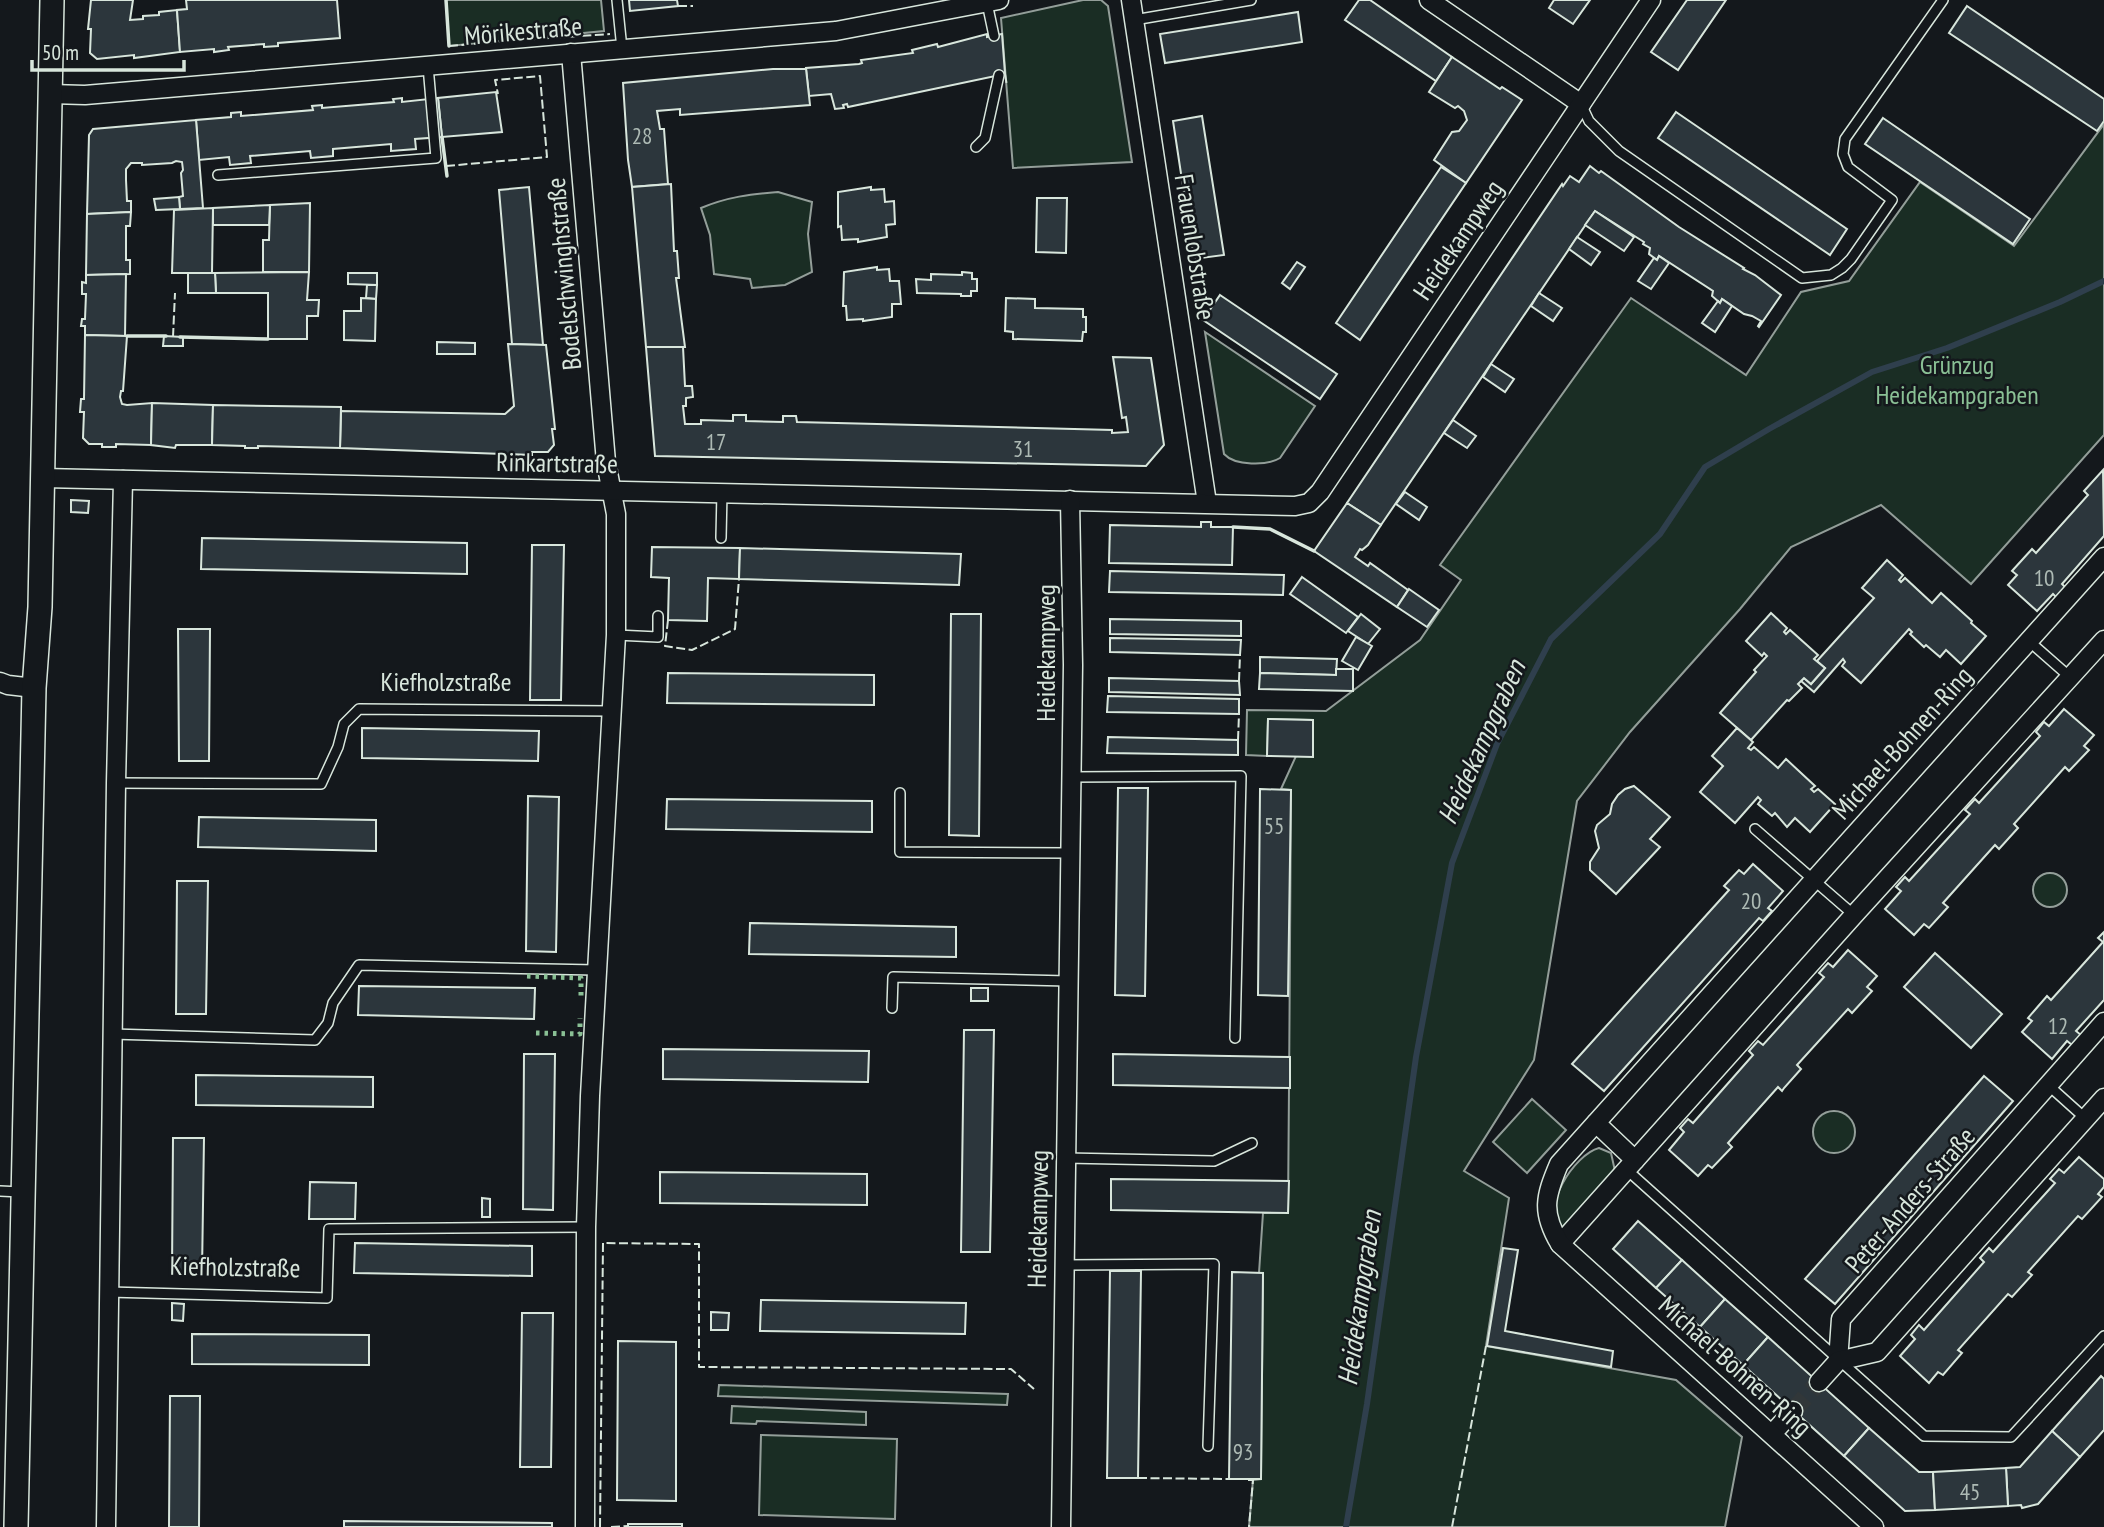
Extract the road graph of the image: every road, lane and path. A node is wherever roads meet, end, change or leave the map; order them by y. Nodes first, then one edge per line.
1 (52, 0) edge
2 (617, 0) edge
3 (1131, 0) edge
4 (1251, 0) edge
5 (1429, 0) edge
6 (1651, 0) edge
7 (1944, 0) edge
8 (993, 1) edge
9 (1134, 20) junction
10 (994, 36) dead end
11 (622, 49) junction
12 (571, 53) junction
13 (428, 65) junction
14 (999, 75) dead end
15 (50, 94) junction
16 (1581, 104) junction
17 (976, 147) dead end
18 (218, 175) dead end
19 (43, 478) junction
20 (123, 480) junction
21 (612, 490) junction
22 (722, 492) junction
23 (1070, 500) junction
24 (1207, 503) junction
25 (721, 538) dead end
26 (2104, 557) edge
27 (659, 616) dead end
28 (616, 635) junction
29 (2104, 640) edge
30 (2029, 641) junction
31 (2071, 678) junction
32 (0, 682) edge
33 (34, 688) junction
34 (612, 711) junction
35 (1071, 777) junction
36 (116, 783) junction
37 (900, 793) dead end
38 (1755, 829) dead end
39 (1070, 853) junction
40 (1815, 880) junction
41 (1854, 915) junction
42 (596, 970) junction
43 (1068, 981) junction
44 (892, 1008) dead end
45 (2104, 1022) edge
46 (112, 1034) junction
47 (1235, 1038) dead end
48 (2047, 1084) junction
49 (2104, 1098) edge
50 (2086, 1119) junction
51 (1595, 1123) junction
52 (1252, 1143) dead end
53 (1066, 1158) junction
54 (1631, 1164) junction
55 (0, 1191) edge
56 (23, 1192) junction
57 (586, 1227) junction
58 (1560, 1244) junction
59 (1064, 1265) junction
60 (109, 1292) junction
61 (2104, 1336) edge
62 (1838, 1361) junction
63 (1819, 1382) tunnel mouth
64 (1793, 1411) tunnel mouth
65 (1772, 1434) junction
66 (1208, 1446) dead end
67 (16, 1527) edge
68 (106, 1527) edge
69 (585, 1527) edge
70 (1061, 1527) edge
71 (1874, 1527) edge

1 - 15 street
2 - 11 lane
3 - 9 street, Frauenlobstraße
4 - 9 lane
5 - 16 street
6 - 16 street, Heidekampweg
7 - 16 lane
8 - 10 lane
8 - 11 street, Mörikestraße
9 - 24 street, Frauenlobstraße
11 - 12 street, Mörikestraße
12 - 13 street, Mörikestraße
12 - 21 street, Bodelschwinghstraße
13 - 15 street, Mörikestraße
13 - 18 lane
14 - 17 lane
15 - 19 street
16 - 24 street, Heidekampweg
19 - 20 street, Rinkartstraße
19 - 33 street
20 - 21 street, Rinkartstraße
20 - 36 street
21 - 22 street, Rinkartstraße
21 - 28 street
22 - 23 street, Rinkartstraße
22 - 25 lane
23 - 24 street, Heidekampweg
23 - 35 street, Heidekampweg
26 - 30 street, Michael-Bohnen-Ring
27 - 28 lane
28 - 34 street
29 - 31 street
30 - 31 lane
30 - 40 street, Michael-Bohnen-Ring
31 - 41 street
32 - 33 street
33 - 56 street
34 - 36 lane, Kiefholzstraße
34 - 42 street
35 - 39 street, Heidekampweg
35 - 47 lane
36 - 46 street
37 - 39 lane
38 - 40 lane
39 - 43 street, Heidekampweg
40 - 41 lane
40 - 51 street, Michael-Bohnen-Ring
41 - 54 street
42 - 46 lane
42 - 57 street
43 - 44 lane
43 - 53 street, Heidekampweg
45 - 48 street, Peter-Anders-Straße
46 - 60 street
48 - 50 lane
48 - 62 street, Peter-Anders-Straße
49 - 50 street
50 - 62 street
51 - 54 street
51 - 58 street, Michael-Bohnen-Ring
52 - 53 lane
53 - 59 street, Heidekampweg
54 - 58 street
54 - 62 lane
55 - 56 lane
56 - 67 street
57 - 60 lane, Kiefholzstraße
57 - 69 street
58 - 65 street, Michael-Bohnen-Ring
59 - 66 lane
59 - 70 street, Heidekampweg
60 - 68 street
61 - 62 lane
62 - 63 street
64 - 65 street
65 - 71 street, Michael-Bohnen-Ring

